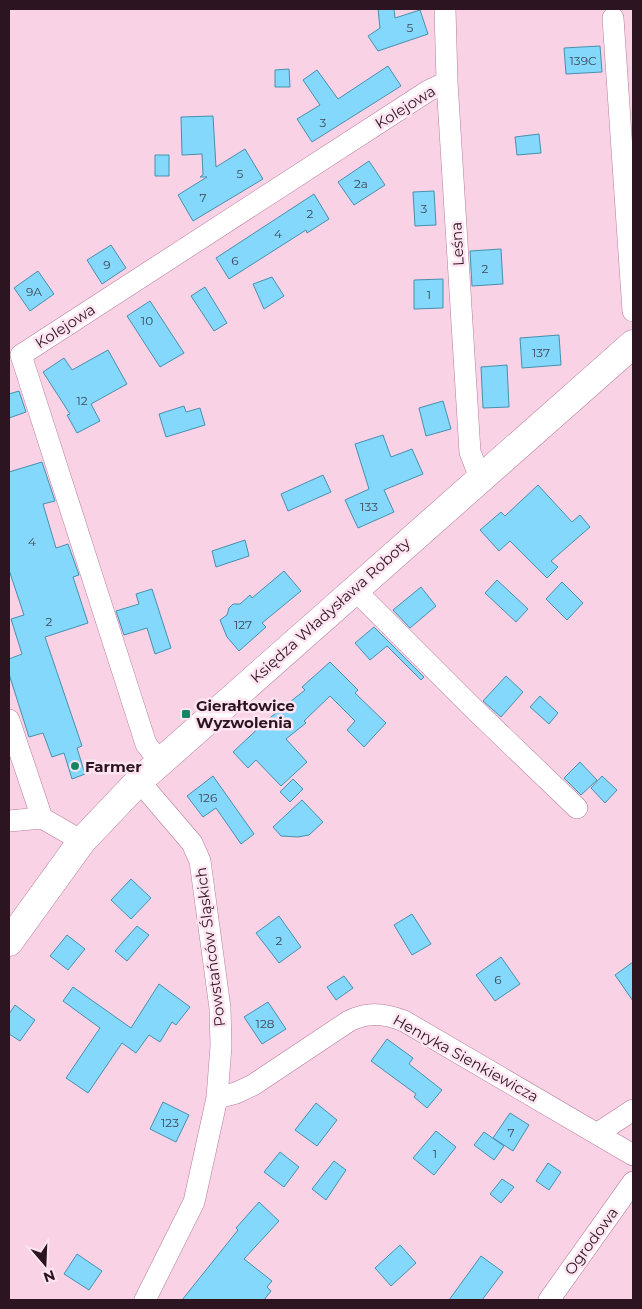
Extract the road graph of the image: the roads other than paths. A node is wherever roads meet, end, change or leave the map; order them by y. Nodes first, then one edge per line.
1 (445, 9) edge
2 (614, 18) dead end
3 (447, 82) junction
4 (633, 311) edge
5 (633, 344) edge
6 (480, 478) junction
7 (354, 589) junction
8 (9, 720) edge
9 (160, 762) junction
10 (139, 781) junction
11 (577, 808) dead end
12 (42, 818) junction
13 (9, 821) edge
14 (82, 842) junction
15 (9, 942) edge
16 (217, 1098) junction
17 (633, 1110) edge
18 (598, 1134) junction
19 (633, 1155) edge
20 (633, 1182) edge
21 (145, 1300) edge
22 (548, 1300) edge

1 - 3 street, Leśna
2 - 4 street
3 - 6 street, Leśna
3 - 9 street, Kolejowa
5 - 6 main road, Księdza Władysława Roboty
6 - 7 main road, Księdza Władysława Roboty
7 - 9 main road, Księdza Władysława Roboty
7 - 11 street
8 - 12 street
9 - 10 main road, Księdza Władysława Roboty
10 - 14 main road, Księdza Władysława Roboty
10 - 16 street, Powstańców Śląskich
12 - 13 street
12 - 14 street
14 - 15 main road, Księdza Władysława Roboty
16 - 18 street, Henryka Sienkiewicza
16 - 21 street, Powstańców Śląskich
17 - 18 street
18 - 19 street, Henryka Sienkiewicza
20 - 22 street, Ogrodowa

